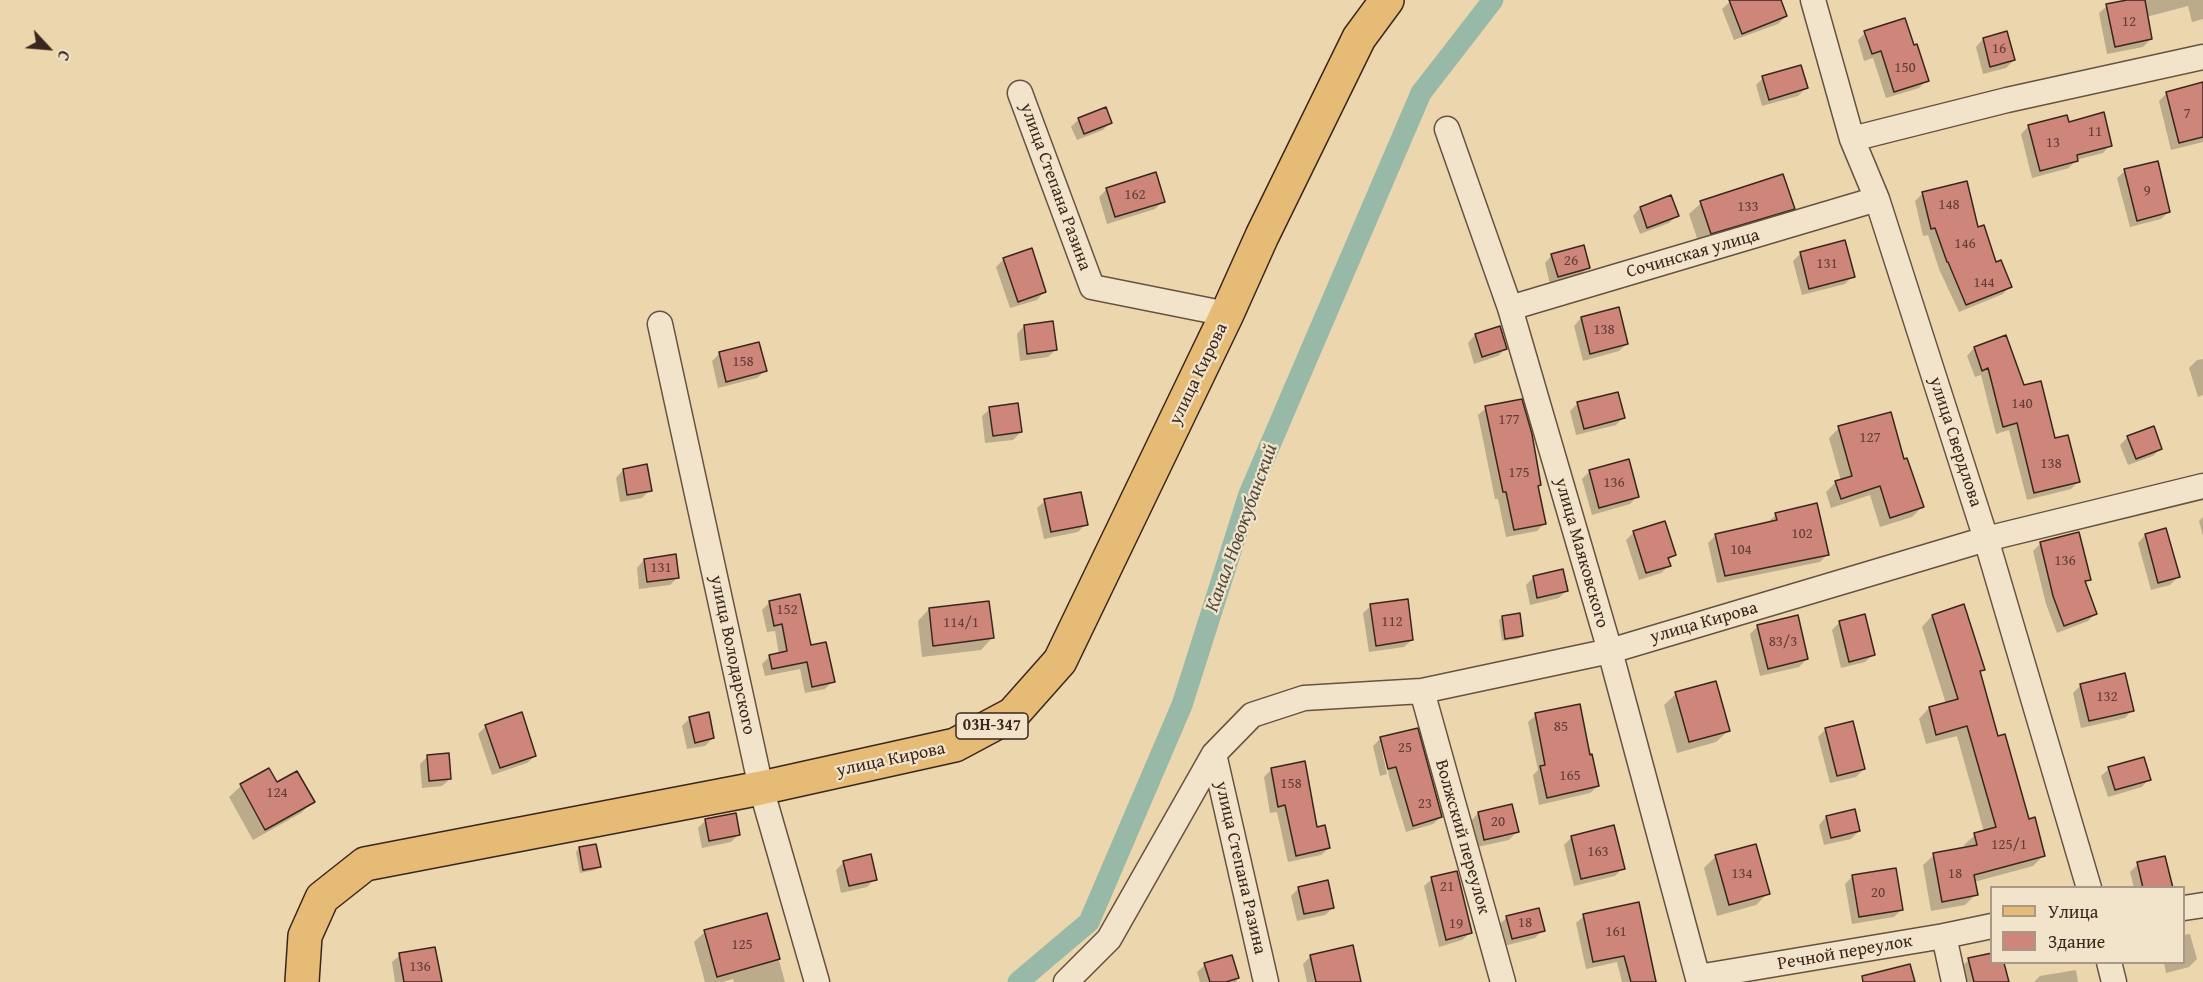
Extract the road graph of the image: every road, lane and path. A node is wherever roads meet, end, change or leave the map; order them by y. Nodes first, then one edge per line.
1 (1387, 0) edge
2 (1813, 0) edge
3 (2203, 57) edge
4 (1020, 93) dead end
5 (1447, 129) dead end
6 (1852, 139) junction
7 (1877, 200) junction
8 (1510, 308) junction
9 (1227, 314) junction
10 (660, 324) dead end
11 (2203, 486) edge
12 (1986, 539) junction
13 (1610, 651) junction
14 (1422, 691) junction
15 (1214, 754) junction
16 (761, 788) junction
17 (2088, 886) edge
18 (2203, 905) edge
19 (2185, 908) edge
20 (1990, 926) edge
21 (1944, 936) junction
22 (2109, 964) edge
23 (1698, 980) edge
24 (302, 982) edge
25 (817, 982) edge
26 (1066, 982) edge
27 (1266, 982) edge
28 (1503, 982) edge
29 (1954, 982) edge
30 (2114, 982) edge

1 - 9 main road, улица Кирова / 03Н-347
2 - 6 street, улица Свердлова
3 - 6 street
4 - 9 street, улица Степана Разина
5 - 8 street, улица Маяковского
6 - 7 street, улица Свердлова
7 - 8 street, Сочинская улица
7 - 12 street, улица Свердлова
8 - 13 street, улица Маяковского
9 - 16 main road, улица Кирова / 03Н-347
10 - 16 street, улица Володарского
11 - 12 street, улица Кирова
12 - 13 street, улица Кирова
12 - 17 street, улица Свердлова
13 - 14 street, улица Кирова
13 - 23 street, улица Маяковского
14 - 15 street, улица Кирова
14 - 28 street, Волжский переулок
15 - 26 street, улица Кирова
15 - 27 street, улица Степана Разина
16 - 24 main road, улица Кирова / 03Н-347
16 - 25 street, улица Володарского
18 - 19 street
20 - 21 street, Речной переулок
21 - 23 street, Речной переулок
21 - 29 street
22 - 30 street

